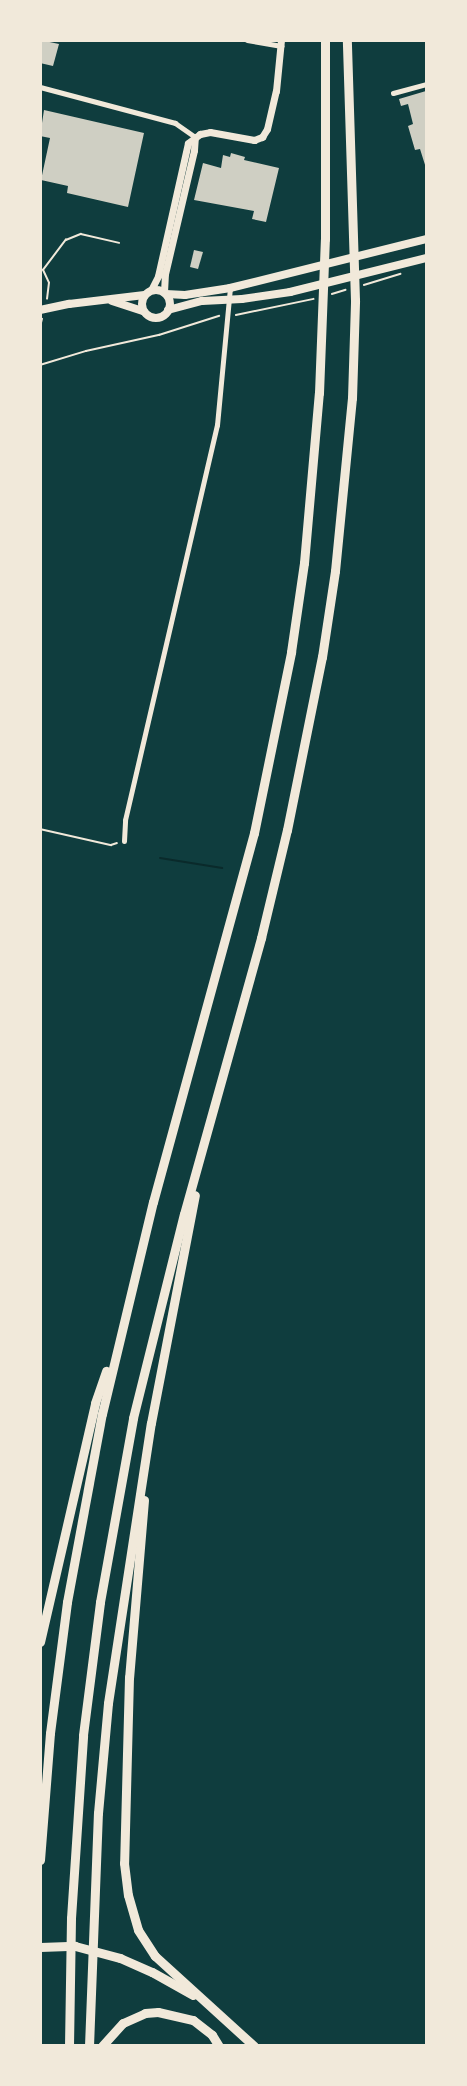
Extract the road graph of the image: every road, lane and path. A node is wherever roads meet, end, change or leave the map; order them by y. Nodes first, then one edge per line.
1 (247, 40) edge
2 (325, 40) edge
3 (347, 40) edge
4 (281, 43) edge
5 (426, 84) edge
6 (40, 87) edge
7 (393, 93) dead end
8 (195, 137) junction
9 (426, 239) edge
10 (119, 243) dead end
11 (426, 258) edge
12 (230, 288) junction
13 (49, 291) dead end
14 (147, 292) junction
15 (165, 293) junction
16 (112, 300) junction
17 (230, 300) junction
18 (40, 310) edge
19 (168, 310) junction
20 (143, 311) junction
21 (215, 317) dead end
22 (40, 365) edge
23 (40, 829) edge
24 (124, 841) joint
25 (199, 1162) junction
26 (122, 1326) junction
27 (151, 1423) junction
28 (40, 1642) edge
29 (40, 1860) edge
30 (40, 1947) edge
31 (216, 2009) junction
32 (69, 2046) edge
33 (89, 2046) edge
34 (102, 2046) edge
35 (219, 2046) edge
36 (254, 2046) edge

1 - 4 street
2 - 26 highway
3 - 25 highway
4 - 8 street
5 - 7 street
6 - 8 street
8 - 14 street
8 - 15 street
9 - 12 main road
10 - 13 path
11 - 17 main road
12 - 15 main road
12 - 17 street
14 - 15 main road
14 - 16 main road
14 - 20 main road
15 - 19 main road
16 - 18 main road
16 - 20 main road
17 - 19 main road
17 - 24 street
19 - 20 main road
21 - 22 path
23 - 24 path
25 - 27 highway
25 - 32 highway
26 - 28 highway
26 - 29 highway
27 - 31 highway
27 - 33 highway
30 - 31 highway
31 - 36 highway
34 - 35 highway

